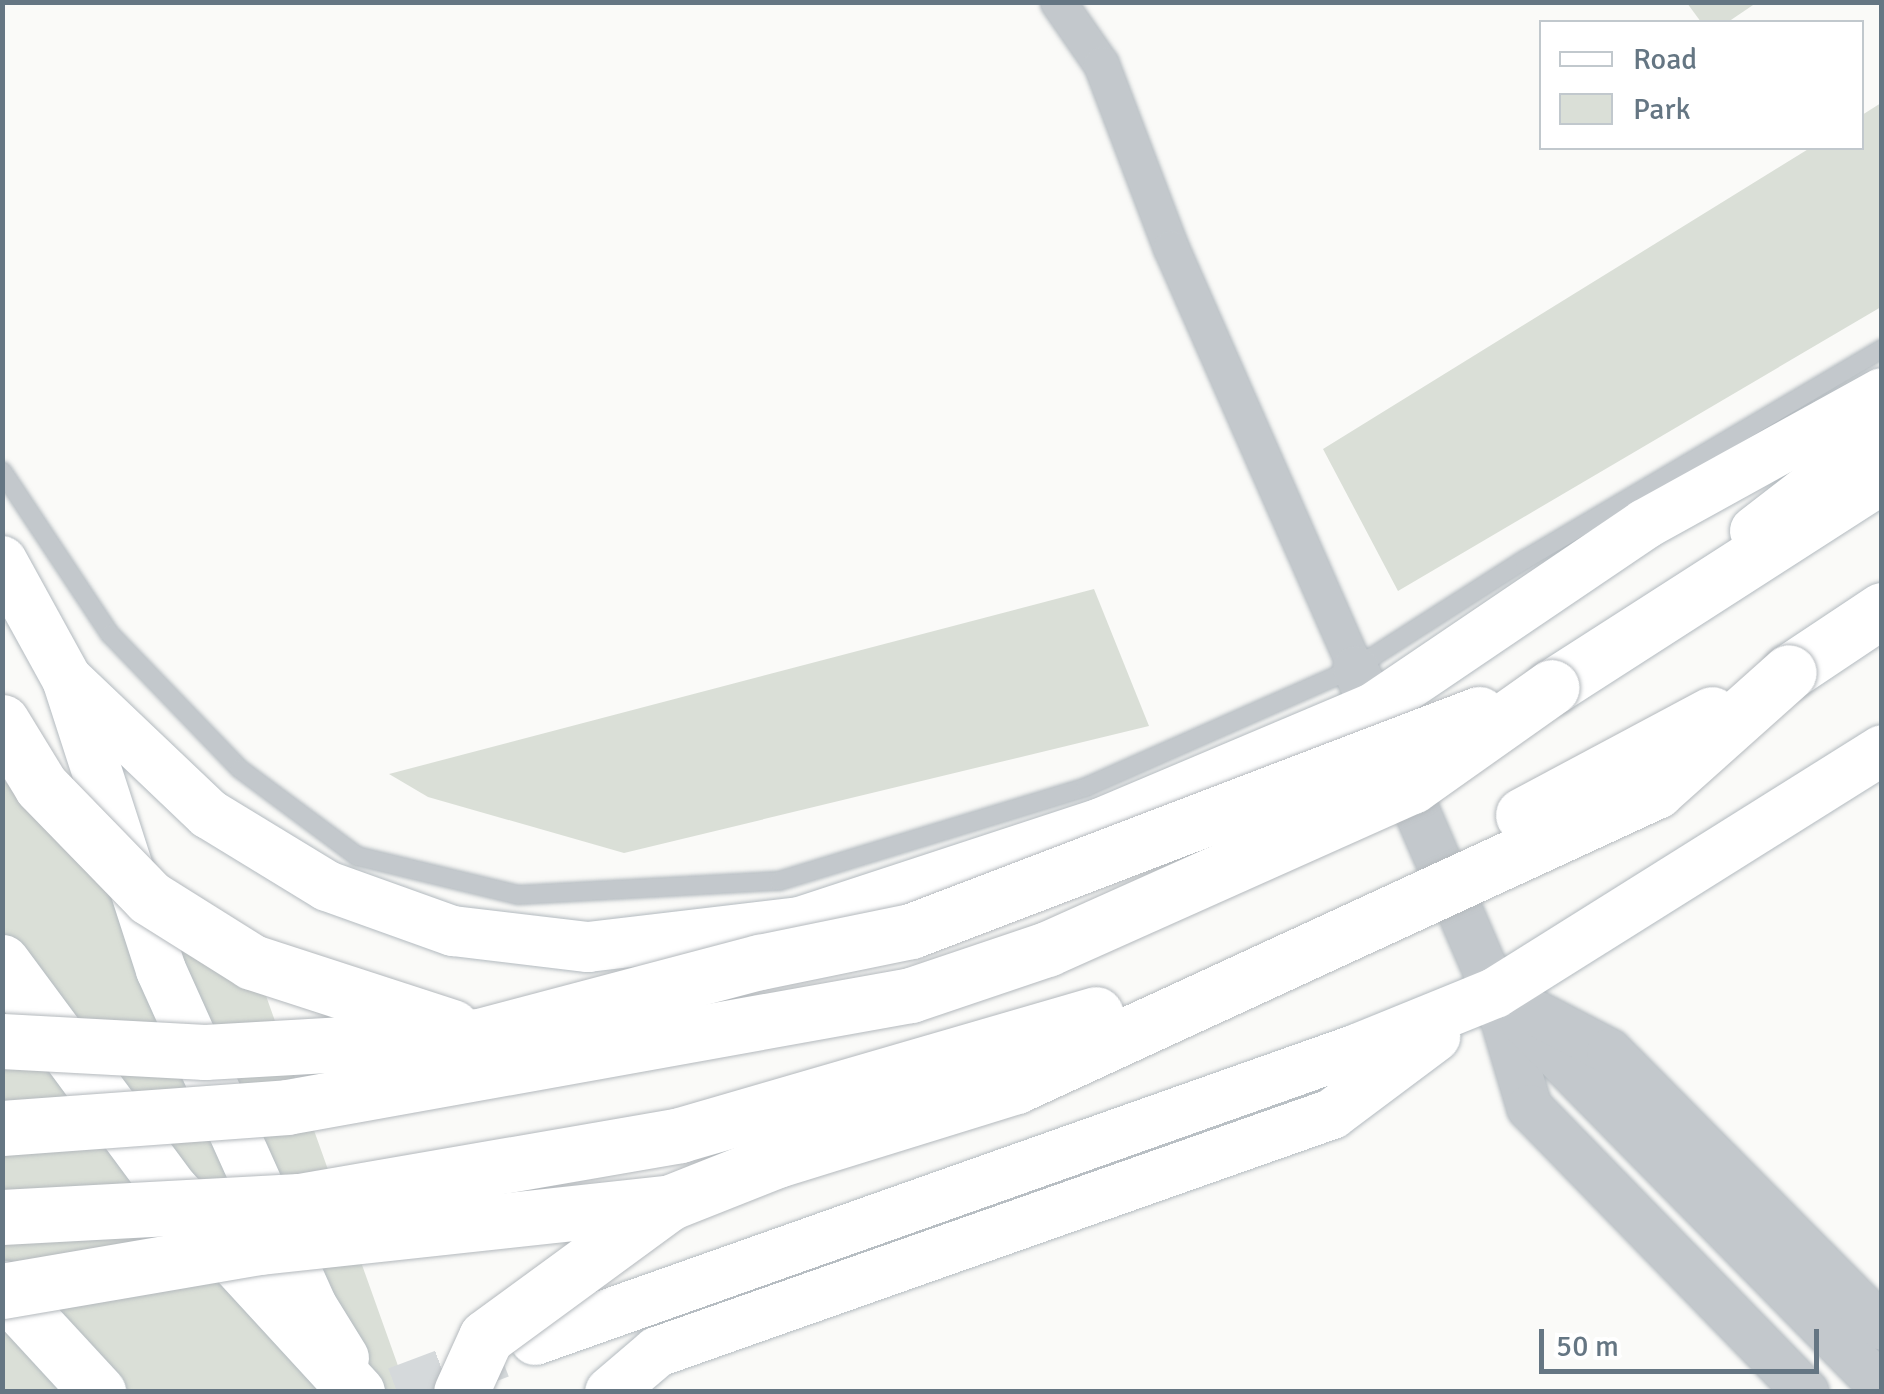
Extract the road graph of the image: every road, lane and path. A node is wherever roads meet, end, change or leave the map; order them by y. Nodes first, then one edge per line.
1 (1058, 2) edge
2 (1882, 349) edge
3 (1882, 393) edge
4 (1882, 433) edge
5 (2, 471) edge
6 (1882, 475) edge
7 (2, 561) edge
8 (1882, 610) edge
9 (1882, 624) edge
10 (1789, 672) junction
11 (67, 678) junction
12 (1552, 687) junction
13 (1365, 688) junction
14 (2, 722) edge
15 (1882, 750) edge
16 (2, 962) edge
17 (1495, 993) junction
18 (479, 1036) junction
19 (2, 1041) edge
20 (2, 1128) edge
21 (671, 1202) junction
22 (2, 1218) edge
23 (1748, 1261) junction
24 (2, 1289) edge
25 (1882, 1327) edge
26 (535, 1340) tunnel mouth
27 (1882, 1387) edge
28 (98, 1392) edge
29 (357, 1392) edge
30 (366, 1392) edge
31 (462, 1392) edge
32 (610, 1392) edge
33 (1806, 1392) edge
34 (1861, 1392) edge

1 - 13 street
2 - 13 lane
3 - 13 main road
4 - 12 main road
5 - 13 lane
6 - 12 highway
7 - 11 main road
8 - 10 highway
9 - 10 highway
10 - 21 highway, bridge
10 - 22 highway, bridge
11 - 13 main road
11 - 30 main road
12 - 18 highway, bridge
12 - 20 highway, bridge
13 - 17 street
14 - 18 highway, bridge
15 - 17 main road
16 - 29 highway
17 - 23 street
17 - 25 street
17 - 26 main road
17 - 32 main road
17 - 33 street
18 - 19 highway, bridge
21 - 24 highway, bridge
21 - 31 highway, bridge
23 - 27 street
23 - 34 street
24 - 28 highway

